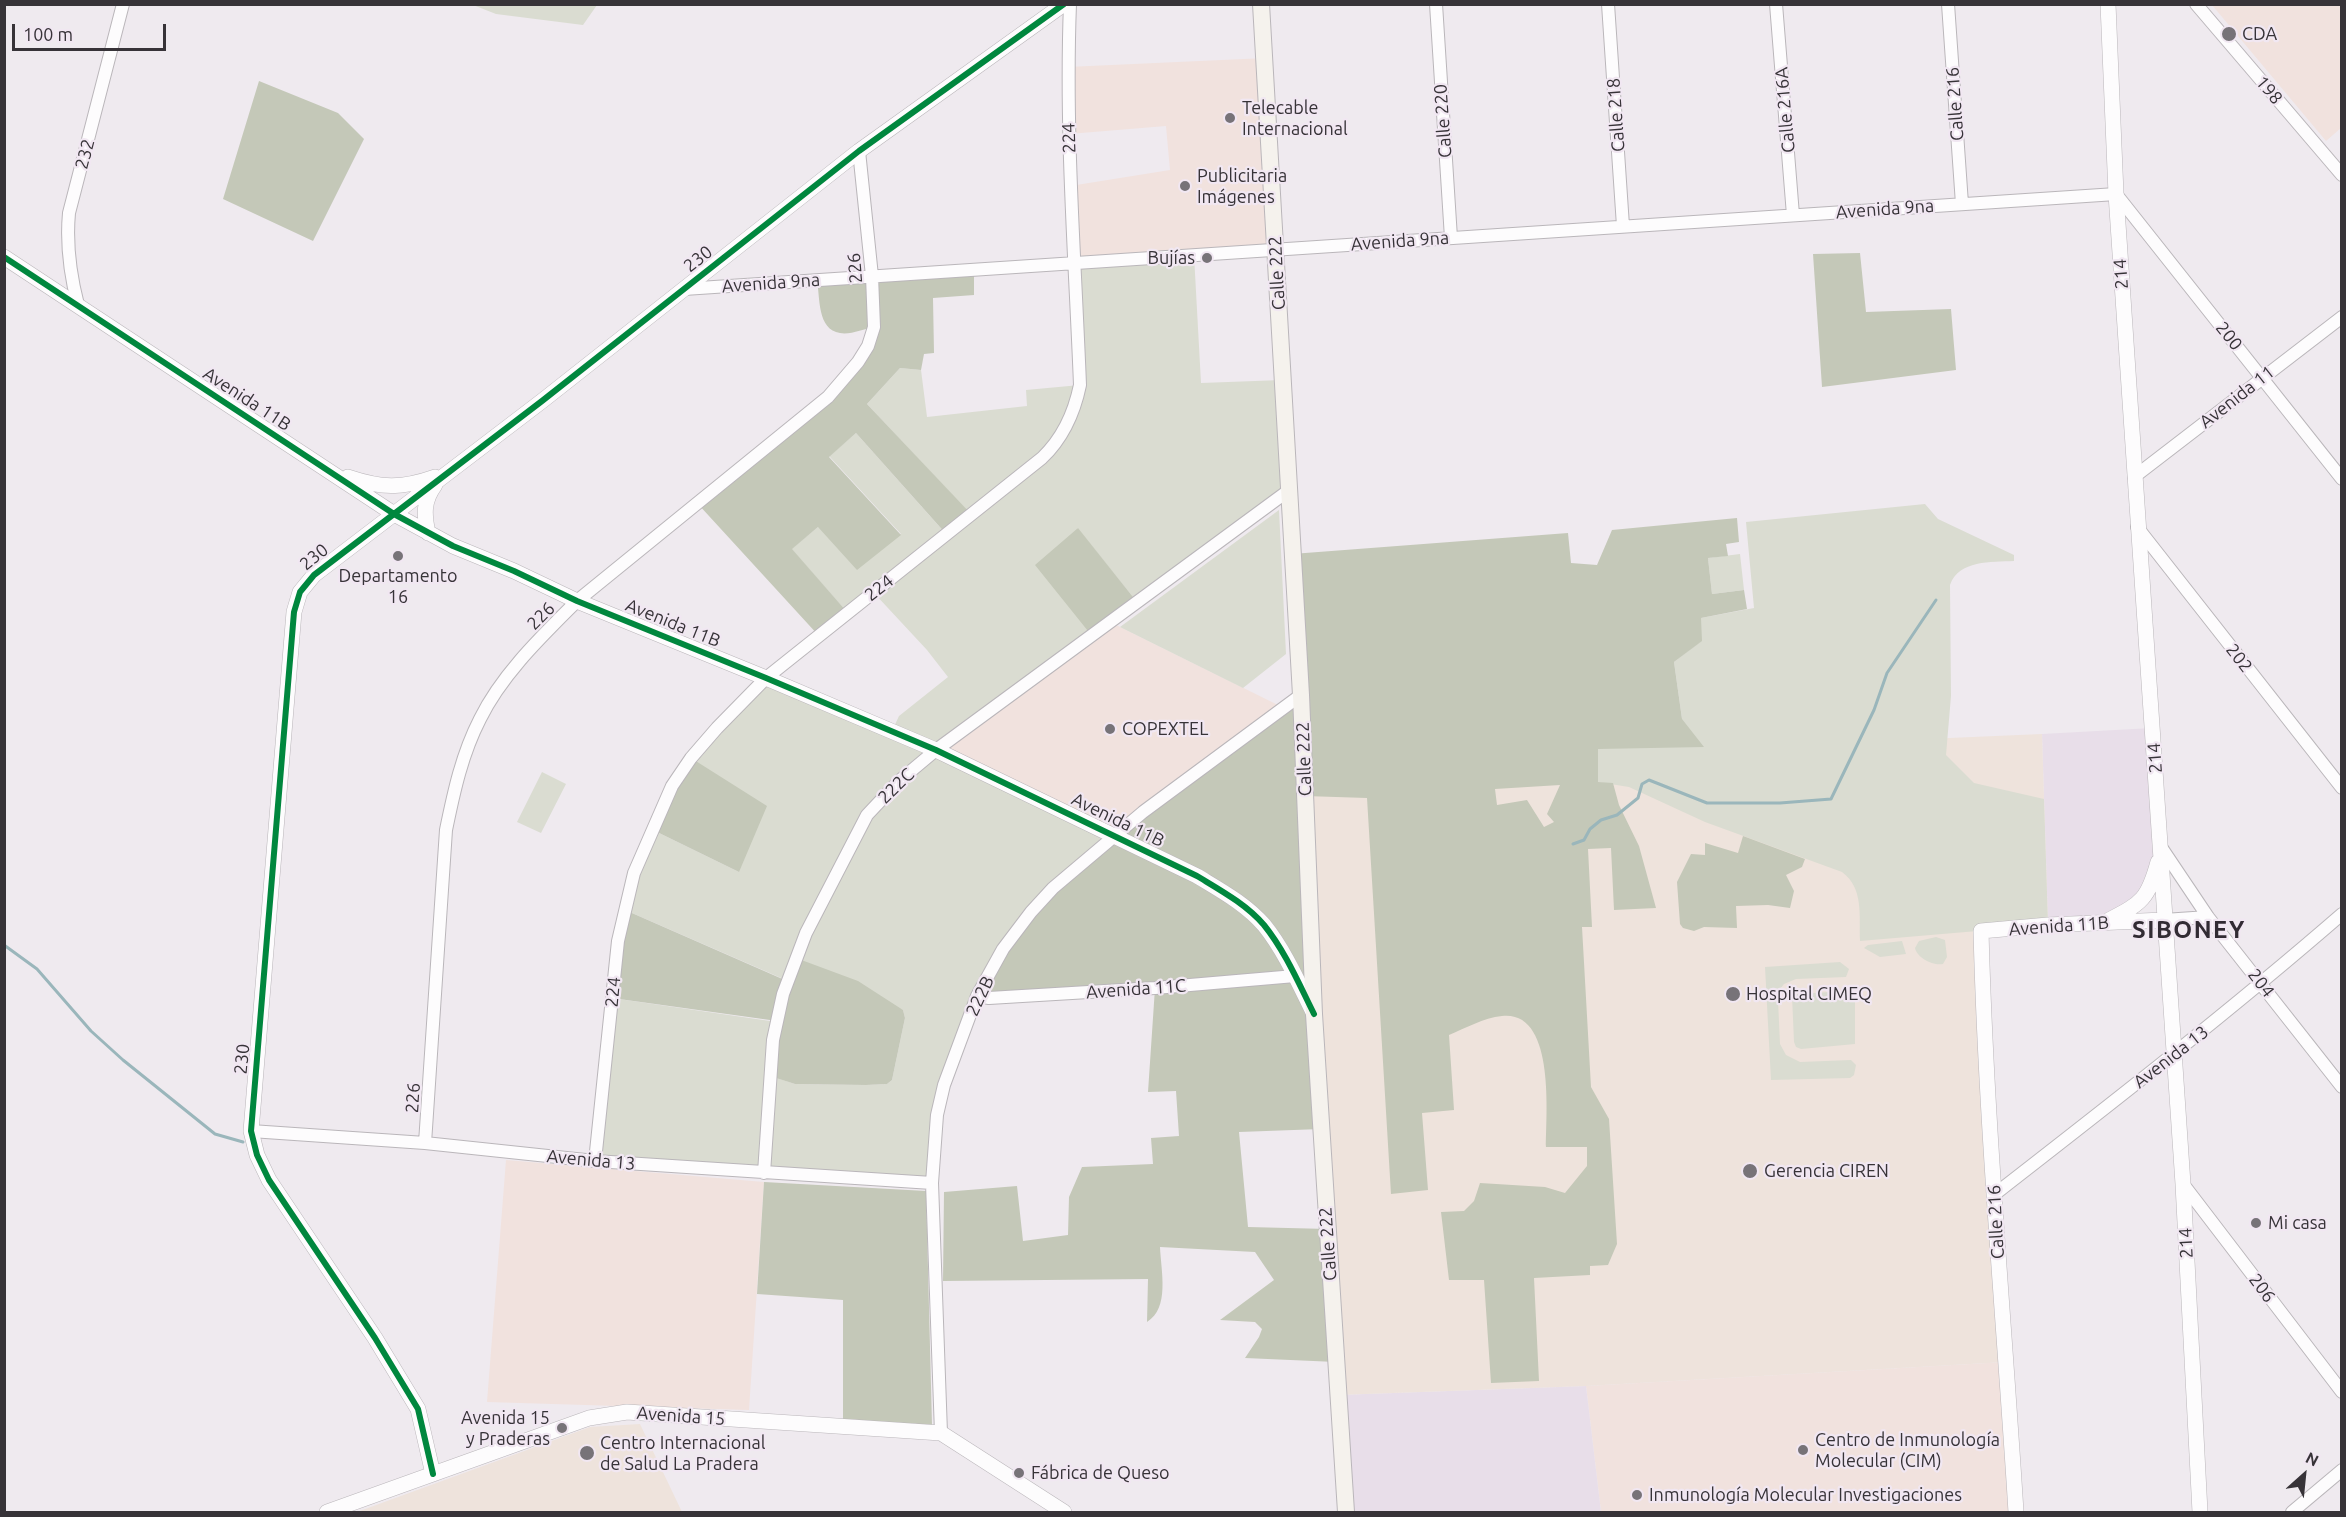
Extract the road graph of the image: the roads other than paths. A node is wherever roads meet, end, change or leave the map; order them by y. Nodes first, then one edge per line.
1 (123, 4) edge
2 (1064, 4) edge
3 (1070, 4) edge
4 (1262, 4) edge
5 (1436, 4) edge
6 (1608, 4) edge
7 (1776, 4) edge
8 (1948, 4) edge
9 (2108, 4) edge
10 (2196, 4) edge
11 (859, 152) junction
12 (2342, 175) edge
13 (2116, 194) junction
14 (1962, 204) junction
15 (1793, 215) junction
16 (1623, 226) junction
17 (1451, 238) junction
18 (1276, 250) junction
19 (4, 257) edge
20 (1074, 263) junction
21 (872, 276) junction
22 (684, 289) junction
23 (78, 305) junction
24 (2342, 317) edge
25 (2262, 377) junction
26 (464, 461) junction
27 (328, 470) junction
28 (442, 477) junction
29 (2134, 477) junction
30 (2342, 479) edge
31 (1288, 491) junction
32 (394, 514) junction
33 (2137, 527) junction
34 (428, 533) junction
35 (577, 601) junction
36 (766, 678) junction
37 (1301, 695) junction
38 (936, 750) junction
39 (2342, 788) edge
40 (1117, 836) junction
41 (2161, 847) junction
42 (2342, 915) edge
43 (2208, 916) junction
44 (2164, 920) junction
45 (2104, 922) junction
46 (1982, 931) joint
47 (1295, 976) junction
48 (2262, 984) junction
49 (977, 996) junction
50 (1314, 1014) junction
51 (2173, 1056) junction
52 (2342, 1087) edge
53 (251, 1131) junction
54 (425, 1143) junction
55 (595, 1161) junction
56 (764, 1173) junction
57 (932, 1183) junction
58 (2183, 1184) junction
59 (1995, 1194) junction
60 (2342, 1392) edge
61 (941, 1433) junction
62 (2342, 1470) edge
63 (433, 1474) junction
64 (327, 1512) edge
65 (1064, 1512) edge
66 (1346, 1512) edge
67 (2016, 1512) edge
68 (2200, 1512) edge
69 (2292, 1512) edge

1 - 23 street, 232
2 - 11 street, 230
3 - 20 street, 224
4 - 18 main road, Calle 222
5 - 17 street, Calle 220
6 - 16 street, Calle 218
7 - 15 street, Calle 216A
8 - 14 street, Calle 216
9 - 13 street, 214
10 - 12 street, 198
11 - 21 street, 226
11 - 22 street, 230
13 - 14 street, Avenida 9na
13 - 25 street, 200
13 - 29 street, 214
14 - 15 street, Avenida 9na
15 - 16 street, Avenida 9na
16 - 17 street, Avenida 9na
17 - 18 street, Avenida 9na
18 - 20 street, Avenida 9na
18 - 31 main road, Calle 222
19 - 23 street, Avenida 11B
20 - 21 street, Avenida 9na
20 - 36 street, 224
21 - 22 street, Avenida 9na
21 - 35 street, 226
22 - 26 street, 230
23 - 27 street, Avenida 11B
24 - 25 street, Avenida 11
25 - 29 street, Avenida 11
25 - 30 street, 200
26 - 27 street
26 - 28 street, 230
27 - 32 street, Avenida 11B
28 - 32 street, 230
28 - 34 street
29 - 33 street, 214
31 - 37 main road, Calle 222
31 - 38 street, 222C
32 - 34 street, Avenida 11B
32 - 53 street, 230
33 - 39 street, 202
33 - 41 street, 214
34 - 35 street, Avenida 11B
35 - 36 street, Avenida 11B
35 - 54 street, 226
36 - 38 street, Avenida 11B
36 - 55 street, 224
37 - 40 street, 222B
37 - 50 main road, Calle 222
38 - 40 street, Avenida 11B
38 - 56 street, 222C
40 - 47 street, Avenida 11B
40 - 49 street, 222B
41 - 43 street, 204
41 - 44 street, 214
41 - 45 street
42 - 48 street, Avenida 13
43 - 44 street, Avenida 11B
43 - 48 street, 204
44 - 45 street, Avenida 11B
44 - 51 street, 214
45 - 46 street, Avenida 11B
46 - 59 street, Calle 216
47 - 49 street, Avenida 11C
47 - 50 street, Avenida 11B
48 - 51 street, Avenida 13
48 - 52 street, 204
49 - 57 street, 222B
50 - 66 main road, Calle 222
51 - 58 street, 214
51 - 59 street, Avenida 13
53 - 54 street, Avenida 13
53 - 63 street, 230
54 - 55 street, Avenida 13
55 - 56 street, Avenida 13
56 - 57 street, Avenida 13
57 - 61 street, 222B
58 - 60 street, 206
58 - 68 street, 214
59 - 67 street, Calle 216
61 - 63 street, Avenida 15
61 - 65 street, Avenida 15
62 - 69 street
63 - 64 street, Avenida 15

